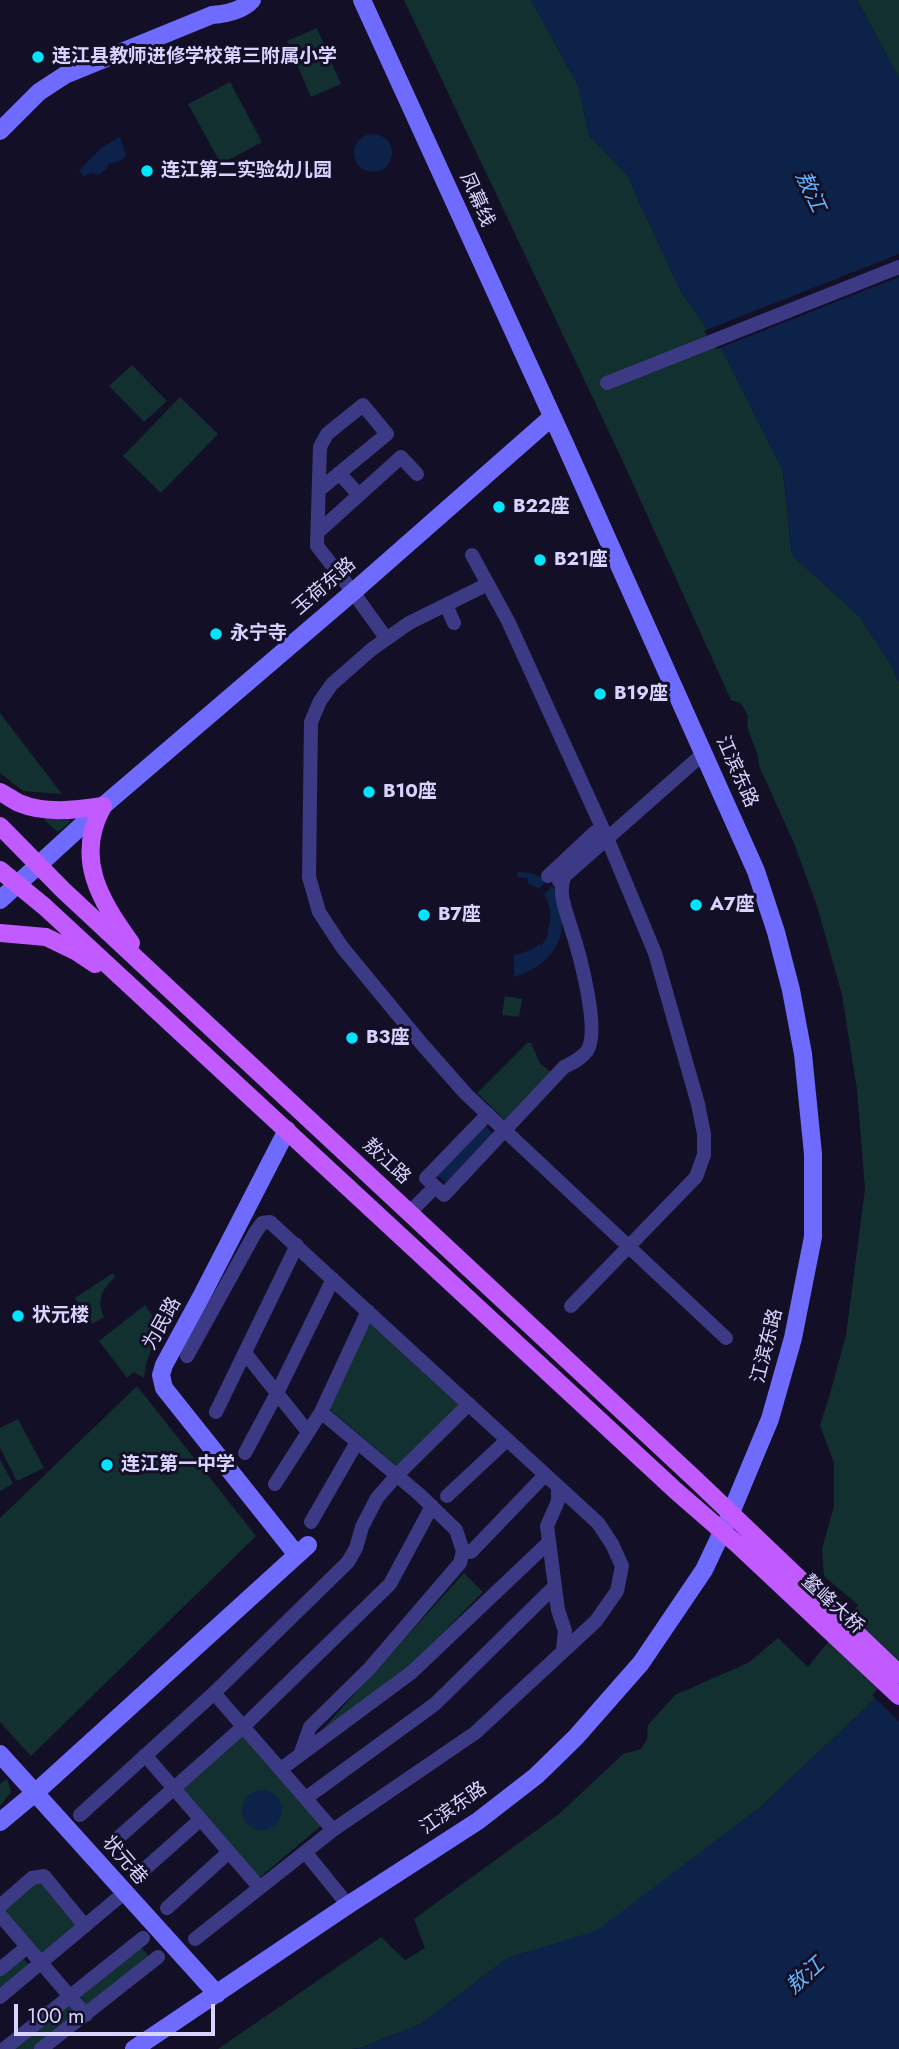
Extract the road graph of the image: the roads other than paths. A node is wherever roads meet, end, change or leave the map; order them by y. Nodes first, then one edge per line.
1 (253, 0) edge
2 (362, 0) edge
3 (216, 8) edge
4 (0, 131) edge
5 (899, 267) edge
6 (607, 383) dead end
7 (552, 417) junction
8 (339, 473) junction
9 (417, 474) dead end
10 (319, 490) junction
11 (359, 495) junction
12 (318, 532) junction
13 (472, 555) dead end
14 (488, 584) junction
15 (353, 592) junction
16 (446, 605) junction
17 (454, 623) dead end
18 (386, 638) junction
19 (704, 753) junction
20 (0, 792) edge
21 (579, 796) dead end
22 (103, 806) junction
23 (0, 826) edge
24 (601, 832) junction
25 (38, 865) junction
26 (0, 870) edge
27 (18, 884) junction
28 (0, 900) edge
29 (0, 933) edge
30 (151, 971) junction
31 (135, 989) junction
32 (488, 1114) junction
33 (287, 1130) junction
34 (504, 1130) junction
35 (433, 1188) junction
36 (410, 1212) junction
37 (297, 1245) junction
38 (630, 1246) junction
39 (333, 1279) junction
40 (571, 1306) dead end
41 (368, 1311) junction
42 (726, 1338) dead end
43 (245, 1353) junction
44 (187, 1356) dead end
45 (277, 1393) junction
46 (469, 1405) junction
47 (216, 1412) dead end
48 (321, 1412) junction
49 (308, 1432) junction
50 (507, 1440) junction
51 (357, 1442) junction
52 (245, 1453) dead end
53 (397, 1475) junction
54 (545, 1475) junction
55 (275, 1484) dead end
56 (558, 1488) junction
57 (447, 1496) dead end
58 (432, 1506) junction
59 (311, 1522) dead end
60 (727, 1523) junction
61 (741, 1536) junction
62 (549, 1542) junction
63 (471, 1552) dead end
64 (554, 1587) junction
65 (564, 1650) junction
66 (899, 1674) edge
67 (214, 1693) junction
68 (899, 1696) edge
69 (244, 1726) junction
70 (0, 1754) edge
71 (145, 1755) junction
72 (300, 1755) junction
73 (281, 1769) junction
74 (173, 1788) junction
75 (36, 1792) junction
76 (306, 1798) junction
77 (80, 1815) dead end
78 (200, 1820) junction
79 (0, 1822) edge
80 (333, 1830) junction
81 (110, 1844) dead end
82 (229, 1852) junction
83 (305, 1852) junction
84 (138, 1875) dead end
85 (260, 1888) junction
86 (124, 1893) junction
87 (348, 1905) junction
88 (167, 1908) dead end
89 (1, 1916) edge
90 (85, 1926) junction
91 (143, 1938) dead end
92 (195, 1939) dead end
93 (27, 1947) junction
94 (158, 1957) dead end
95 (40, 1963) junction
96 (0, 1969) edge
97 (217, 1994) junction
98 (0, 1997) edge
99 (71, 1997) junction
100 (86, 2015) junction
101 (4, 2049) edge
102 (41, 2049) edge
103 (134, 2049) edge

1 - 3 main road
2 - 7 main road, 凤幕线
3 - 4 main road
5 - 6 street
7 - 15 main road, 玉荷东路
7 - 19 main road, 江滨东路
8 - 10 street
8 - 10 street
8 - 11 street
9 - 11 street
10 - 12 street
11 - 12 street
12 - 15 street
13 - 14 street
14 - 16 street
14 - 24 street
15 - 18 street
15 - 22 main road, 玉荷东路
16 - 17 street
16 - 18 street
18 - 32 street
19 - 24 street
19 - 60 main road, 江滨东路
20 - 22 main road
21 - 24 street
22 - 25 main road, 玉荷东路
22 - 30 main road
23 - 25 main road, 敖江路
24 - 34 street
24 - 38 street
25 - 27 main road, 玉荷东路
25 - 30 main road, 敖江路
26 - 27 main road, 敖江路
27 - 28 main road, 玉荷东路
27 - 31 main road, 敖江路
29 - 31 main road
30 - 36 main road, 敖江路
31 - 33 main road, 敖江路
32 - 34 street
32 - 35 street
33 - 60 main road, 敖江路
33 - 75 main road, 为民路
34 - 35 street
34 - 38 street
35 - 36 street
36 - 60 main road, 敖江路
37 - 39 street
37 - 43 street
37 - 44 street
38 - 40 street
38 - 42 street
39 - 41 street
39 - 45 street
41 - 46 street
41 - 48 street
43 - 45 street
43 - 47 street
45 - 49 street
45 - 52 street
46 - 50 street
46 - 53 street
48 - 49 street
48 - 51 street
49 - 55 street
50 - 54 street
50 - 57 street
51 - 53 street
51 - 59 street
53 - 58 street
53 - 67 street
54 - 56 street
54 - 63 street
56 - 62 street
56 - 65 street
58 - 69 street
58 - 72 street
60 - 61 main road, 敖江路
60 - 87 main road, 江滨东路
61 - 66 main road, 鳌峰大桥
61 - 68 main road, 鳌峰大桥
62 - 64 street
62 - 72 street
64 - 65 street
64 - 76 street
65 - 80 street
67 - 69 street
67 - 71 street
69 - 73 street
69 - 74 street
70 - 75 main road, 状元巷
71 - 74 street
71 - 77 street
72 - 73 street
73 - 76 street
74 - 78 street
74 - 81 street
75 - 79 main road, 为民路
75 - 86 main road, 状元巷
76 - 80 street
78 - 82 street
78 - 84 street
80 - 83 street
82 - 85 street
82 - 88 street
83 - 85 street
83 - 87 street
85 - 92 street
86 - 90 street
86 - 97 main road, 状元巷
87 - 97 main road, 江滨东路
89 - 90 street
89 - 93 street
90 - 95 street
91 - 99 street
93 - 95 street
93 - 96 street
94 - 100 street
95 - 98 street
95 - 99 street
97 - 103 main road, 江滨东路
99 - 100 street
99 - 101 street
100 - 102 street

